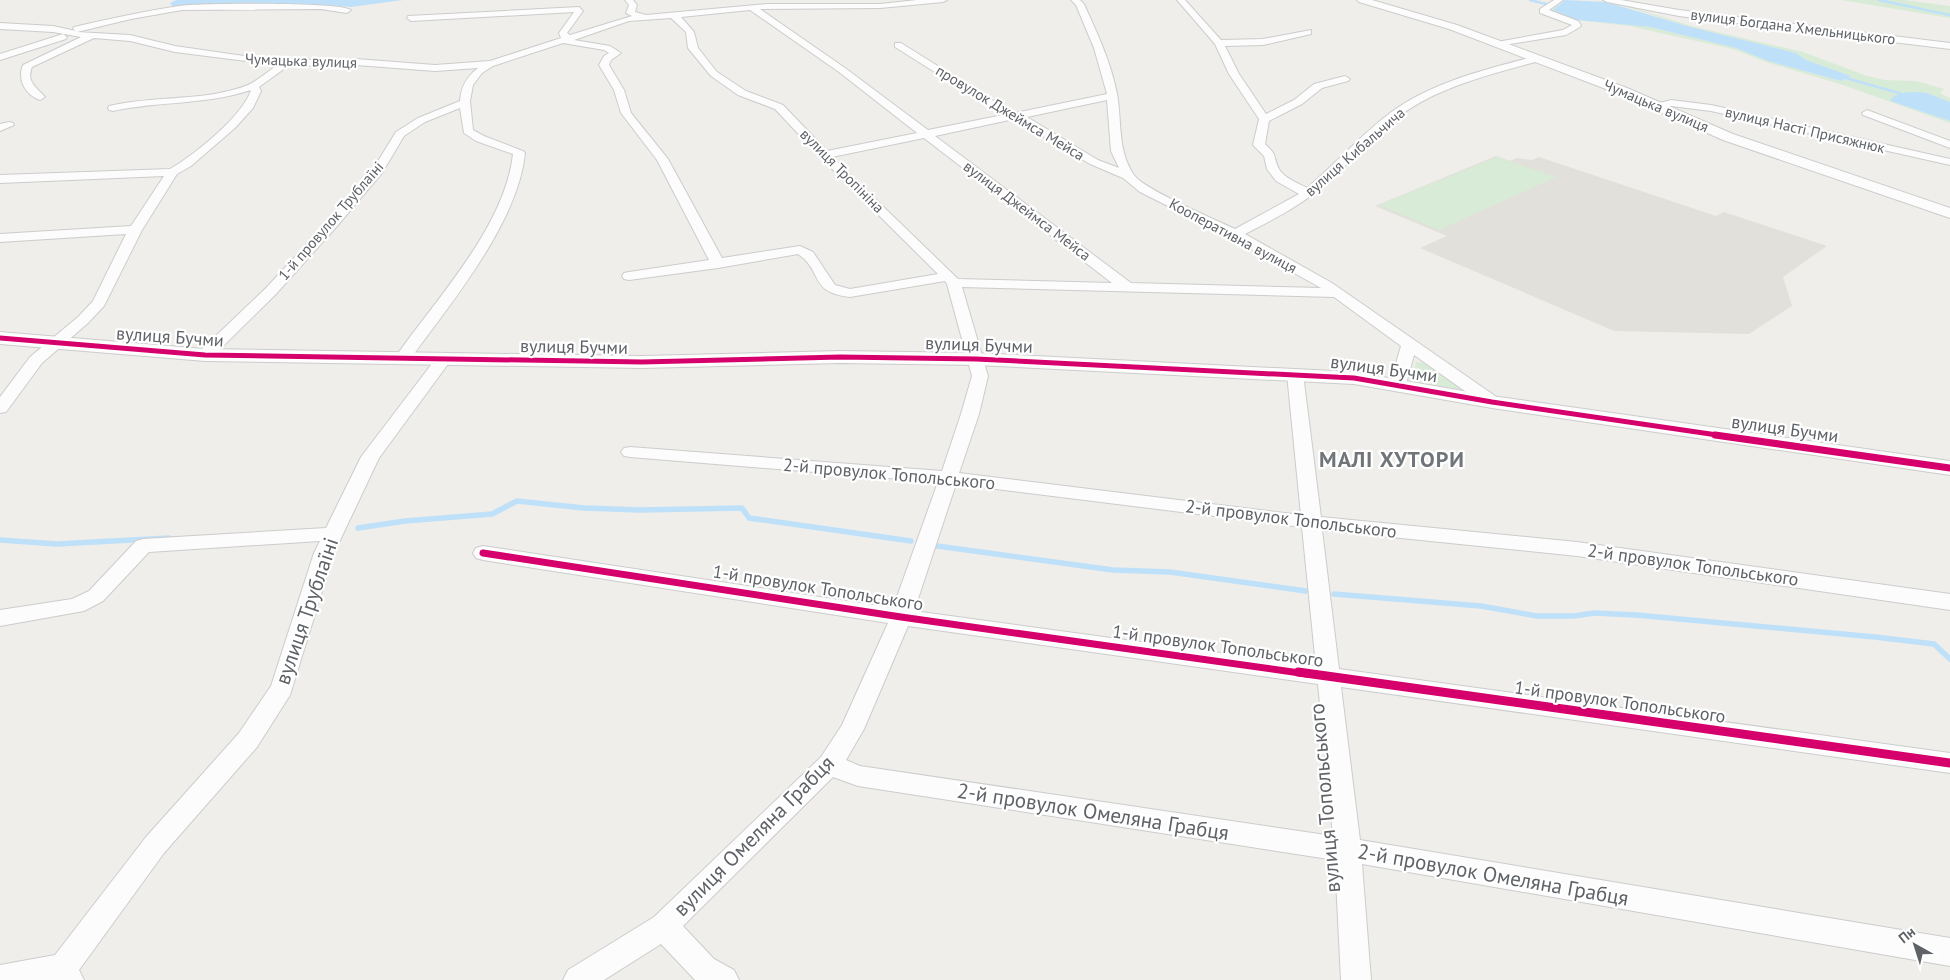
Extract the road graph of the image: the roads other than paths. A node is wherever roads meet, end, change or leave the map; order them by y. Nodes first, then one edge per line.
1 (629, 0) edge
2 (943, 0) edge
3 (1075, 0) edge
4 (1181, 0) edge
5 (1362, 0) edge
6 (1558, 0) edge
7 (1607, 0) edge
8 (753, 8) junction
9 (347, 10) dead end
10 (672, 15) junction
11 (651, 17) junction
12 (411, 18) dead end
13 (0, 26) edge
14 (1308, 32) dead end
15 (71, 33) junction
16 (91, 36) junction
17 (565, 39) junction
18 (1218, 43) junction
19 (1500, 44) junction
20 (898, 45) dead end
21 (1950, 46) edge
22 (0, 58) edge
23 (1536, 59) junction
24 (286, 63) junction
25 (491, 64) junction
26 (1345, 79) dead end
27 (253, 86) junction
28 (1112, 96) junction
29 (40, 97) dead end
30 (465, 103) junction
31 (1660, 106) junction
32 (113, 108) dead end
33 (1867, 113) dead end
34 (1014, 116) junction
35 (1264, 119) junction
36 (925, 134) junction
37 (1950, 145) edge
38 (824, 155) junction
39 (1950, 162) edge
40 (173, 172) junction
41 (1126, 174) junction
42 (0, 179) edge
43 (1307, 193) junction
44 (1950, 213) edge
45 (136, 230) junction
46 (1235, 234) junction
47 (0, 238) edge
48 (718, 264) junction
49 (630, 276) dead end
50 (951, 279) junction
51 (1128, 288) junction
52 (1338, 293) junction
53 (0, 338) edge
54 (56, 343) junction
55 (1410, 343) junction
56 (205, 355) junction
57 (402, 359) junction
58 (976, 359) junction
59 (443, 360) junction
60 (1295, 374) junction
61 (1398, 384) junction
62 (1492, 402) junction
63 (0, 408) edge
64 (630, 452) dead end
65 (1950, 468) edge
66 (947, 477) junction
67 (1310, 522) junction
68 (333, 534) junction
69 (483, 553) dead end
70 (1950, 602) edge
71 (901, 616) junction
72 (0, 618) edge
73 (1330, 676) junction
74 (1950, 763) edge
75 (830, 764) junction
76 (1348, 850) junction
77 (664, 926) junction
78 (1950, 952) edge
79 (66, 974) edge
80 (0, 980) edge
81 (578, 980) edge
82 (724, 980) edge
83 (1356, 980) edge

1 - 11 street
2 - 8 street, Чумацька вулиця
3 - 28 street, Кооперативна вулиця
4 - 18 street
5 - 19 street, Чумацька вулиця
6 - 19 street
7 - 21 street, вулиця Богдана Хмельницького
8 - 10 street, Чумацька вулиця
8 - 36 street, вулиця Джеймса Мейса
9 - 15 street
10 - 11 street, Чумацька вулиця
10 - 38 street, вулиця Тропініна
11 - 17 street, Чумацька вулиця
12 - 17 street
13 - 15 street, Чумацька вулиця
14 - 18 street
15 - 16 street, Чумацька вулиця
15 - 22 street
16 - 24 street, Чумацька вулиця
16 - 29 street
17 - 25 street, Чумацька вулиця
17 - 48 street
18 - 35 street
19 - 23 street, Чумацька вулиця
20 - 34 street, провулок Джеймса Мейса
23 - 31 street, Чумацька вулиця
23 - 43 street, вулиця Кибальчича
24 - 25 street, Чумацька вулиця
24 - 27 street
25 - 30 street
26 - 35 street
27 - 32 street
27 - 40 street
28 - 34 street
28 - 41 street, Кооперативна вулиця
30 - 56 street, 1-й провулок Трублаїні
30 - 57 street
31 - 39 street, вулиця Насті Присяжнюк
31 - 44 street, Чумацька вулиця
33 - 37 street
34 - 36 street
34 - 41 street, провулок Джеймса Мейса
35 - 43 street
36 - 38 street
36 - 51 street, вулиця Джеймса Мейса
38 - 50 street, вулиця Тропініна
40 - 42 street
40 - 45 street
41 - 46 street, Кооперативна вулиця
43 - 46 street, вулиця Кибальчича
45 - 47 street
45 - 54 street
46 - 52 street, Кооперативна вулиця
48 - 49 street, вулиця Джеймса Мейса
48 - 50 street, вулиця Джеймса Мейса
50 - 51 street, вулиця Джеймса Мейса
50 - 58 street, вулиця Тропініна
51 - 52 street, вулиця Джеймса Мейса
52 - 55 street, Кооперативна вулиця
53 - 54 street, вулиця Бучми
54 - 56 street, вулиця Бучми
54 - 63 street
55 - 61 street
55 - 62 street, Кооперативна вулиця
56 - 57 street, вулиця Бучми
57 - 59 street, вулиця Бучми
58 - 59 street, вулиця Бучми
58 - 60 street, вулиця Бучми
58 - 66 street, вулиця Омеляна Грабця
59 - 68 street, вулиця Трублаїні
60 - 61 street, вулиця Бучми
60 - 67 street, вулиця Топольського
61 - 62 street, вулиця Бучми
62 - 65 street, вулиця Бучми
64 - 66 street, 2-й провулок Топольського
66 - 67 street, 2-й провулок Топольського
66 - 71 street, вулиця Омеляна Грабця
67 - 70 street, 2-й провулок Топольського
67 - 73 street, вулиця Топольського
68 - 72 street
68 - 79 street, вулиця Трублаїні
69 - 71 street, 1-й провулок Топольського
71 - 73 street, 1-й провулок Топольського
71 - 75 street, вулиця Омеляна Грабця
73 - 74 street, 1-й провулок Топольського
73 - 76 street, вулиця Топольського
75 - 76 street, 2-й провулок Омеляна Грабця
75 - 77 street, вулиця Омеляна Грабця
76 - 78 street, 2-й провулок Омеляна Грабця
76 - 83 street, вулиця Топольського
77 - 81 street
77 - 82 street, вулиця Омеляна Грабця
79 - 80 street

